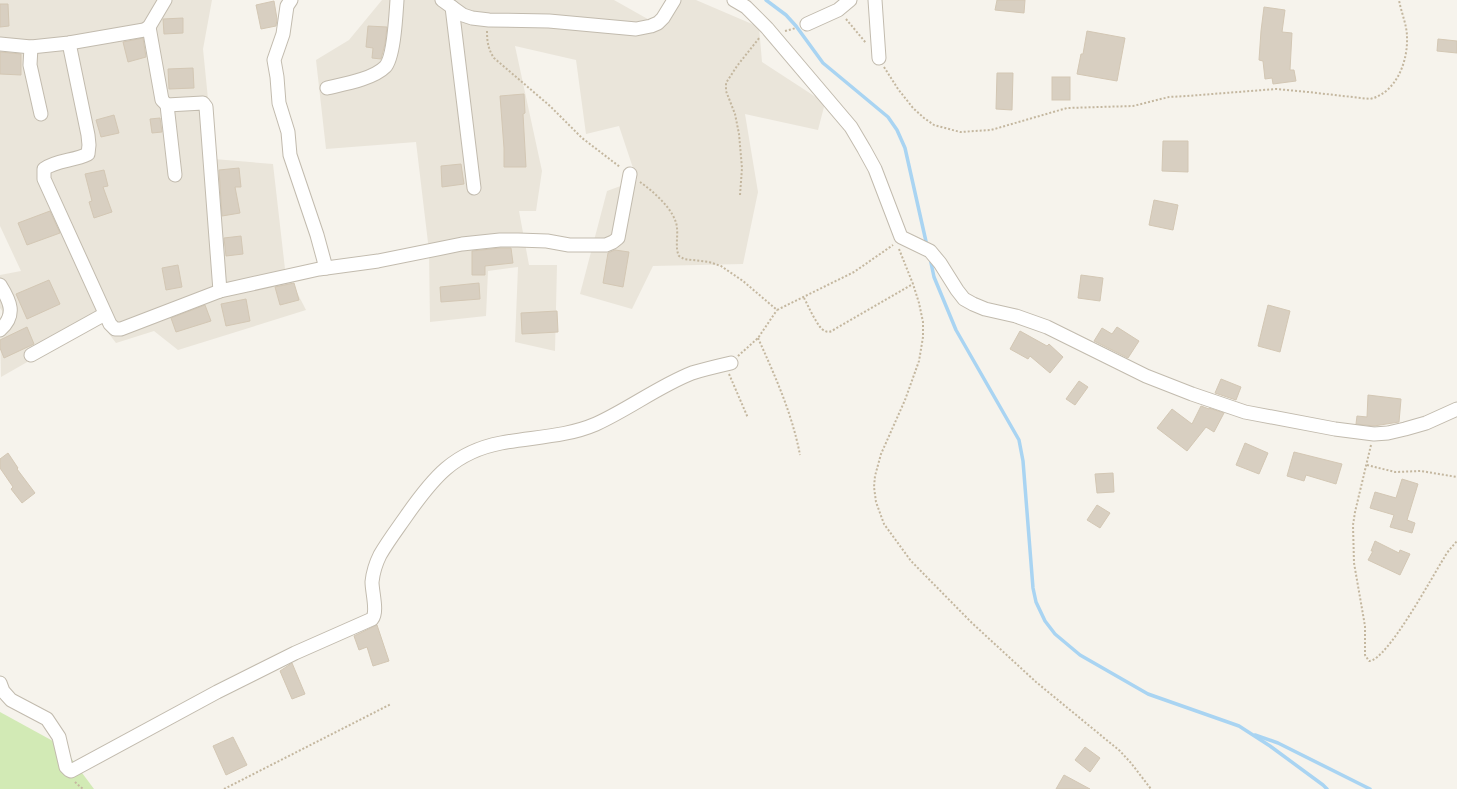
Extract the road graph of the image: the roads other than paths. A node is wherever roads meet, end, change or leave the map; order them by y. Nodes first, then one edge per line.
1 (165, 0) edge
2 (291, 0) edge
3 (397, 0) edge
4 (674, 0) edge
5 (734, 0) edge
6 (850, 0) edge
7 (875, 0) edge
8 (447, 3) edge
9 (807, 24) road end
10 (149, 27) junction
11 (0, 44) edge
12 (69, 44) junction
13 (31, 47) junction
14 (879, 58) road end
15 (327, 88) dead end
16 (167, 104) junction
17 (41, 114) dead end
18 (630, 174) road end
19 (175, 175) dead end
20 (474, 188) dead end
21 (326, 268) junction
22 (0, 285) edge
23 (220, 291) junction
24 (105, 314) junction
25 (0, 330) edge
26 (31, 355) dead end
27 (730, 363) road end
28 (1457, 409) edge
29 (0, 683) edge

1 - 10 street
2 - 21 street
3 - 15 street
4 - 8 street
5 - 28 street
6 - 9 street
7 - 14 street
8 - 20 street
10 - 12 street
10 - 16 street
11 - 13 street
12 - 13 street
12 - 24 street
13 - 17 street
16 - 19 street
16 - 23 street
18 - 21 street
21 - 23 street
22 - 25 street
23 - 24 street
24 - 26 street
27 - 29 street

